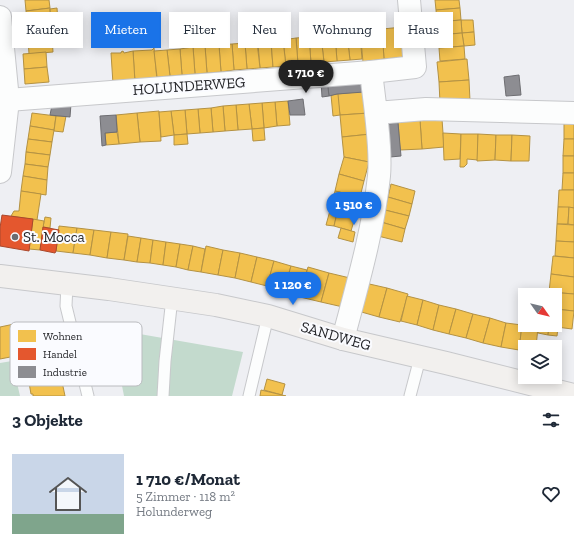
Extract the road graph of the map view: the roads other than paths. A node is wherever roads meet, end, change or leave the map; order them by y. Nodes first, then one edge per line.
1 (410, 0) edge
2 (0, 17) edge
3 (371, 72) junction
4 (8, 100) junction
5 (376, 113) junction
6 (574, 113) edge
7 (0, 172) edge
8 (0, 276) edge
9 (67, 284) junction
10 (172, 298) junction
11 (268, 316) junction
12 (70, 322) edge
13 (343, 339) junction
14 (420, 358) junction
15 (86, 386) edge
16 (574, 395) edge
17 (88, 396) edge
18 (162, 396) edge
19 (249, 396) edge
20 (410, 396) edge

1 - 3 street, HOLUNDERWEG
2 - 4 street
3 - 4 street, HOLUNDERWEG
3 - 5 street
4 - 7 street
5 - 6 street
5 - 13 street
8 - 9 street, SANDWEG
9 - 10 street, SANDWEG
9 - 12 lane
10 - 11 street, SANDWEG
10 - 18 lane
11 - 13 street, SANDWEG
11 - 19 lane
13 - 14 street, SANDWEG
14 - 16 street, SANDWEG
14 - 20 lane
15 - 17 lane

